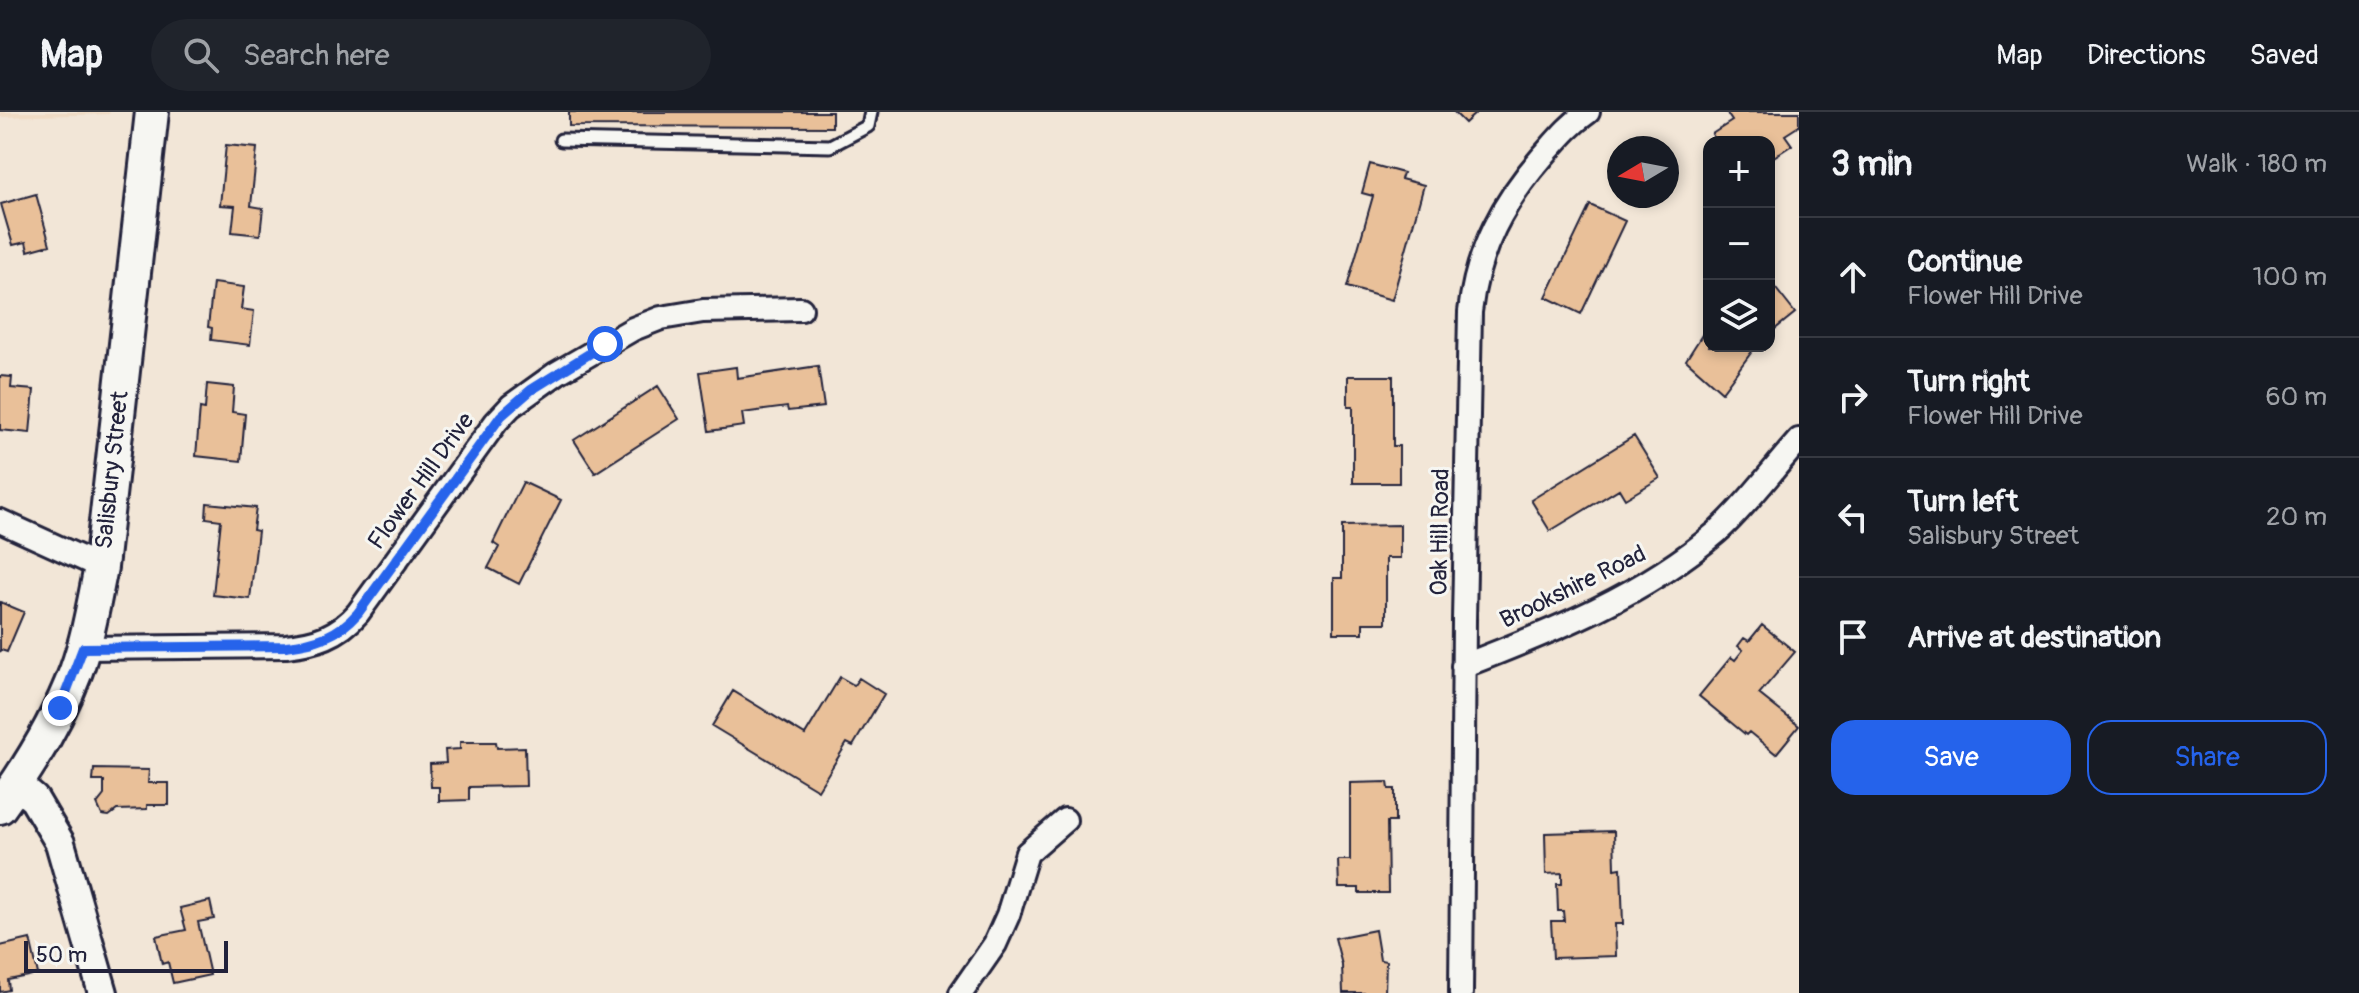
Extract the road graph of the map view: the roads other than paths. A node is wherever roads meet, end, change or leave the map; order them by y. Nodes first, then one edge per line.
1 (152, 112) edge
2 (871, 112) edge
3 (1588, 112) edge
4 (561, 140) dead end
5 (801, 309) dead end
6 (1799, 440) edge
7 (0, 521) edge
8 (101, 567) junction
9 (83, 648) junction
10 (1463, 666) junction
11 (8, 796) edge
12 (1065, 820) dead end
13 (103, 993) edge
14 (961, 993) edge
15 (1461, 993) edge

1 - 8 main road, Salisbury Street
2 - 4 lane
3 - 10 street, Oak Hill Road
5 - 9 street, Flower Hill Drive
6 - 10 street, Brookshire Road
7 - 8 street
8 - 9 main road, Salisbury Street
9 - 11 main road, Salisbury Street
10 - 15 street, Oak Hill Road
11 - 13 street
12 - 14 street

